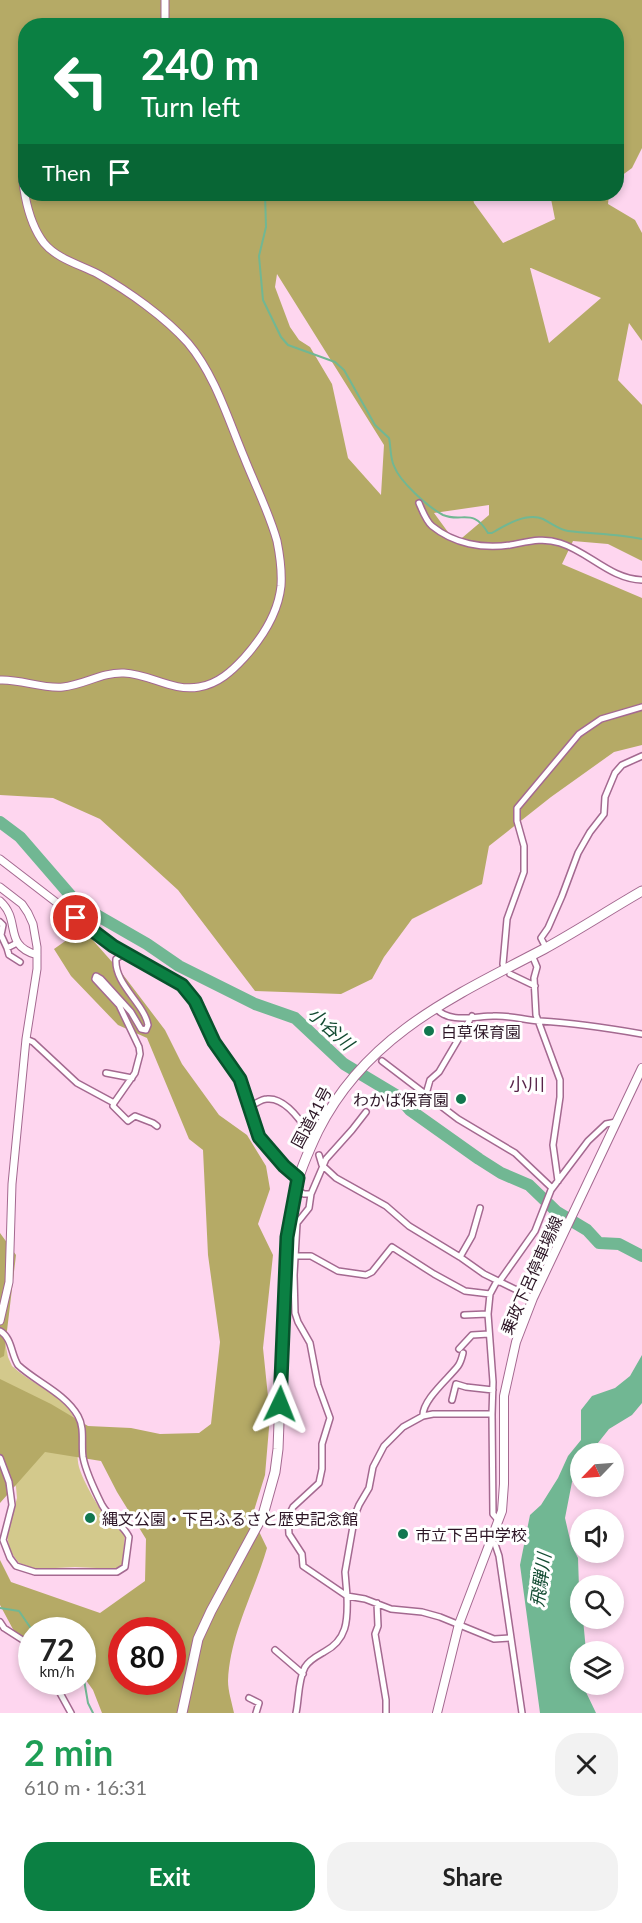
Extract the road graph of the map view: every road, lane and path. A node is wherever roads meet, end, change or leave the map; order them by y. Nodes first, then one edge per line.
1 (165, 0) edge
2 (165, 18) edge
3 (27, 201) edge
4 (419, 503) dead end
5 (642, 580) edge
6 (0, 680) edge
7 (642, 707) edge
8 (642, 756) edge
9 (0, 859) edge
10 (0, 888) edge
11 (642, 891) edge
12 (0, 901) edge
13 (0, 922) edge
14 (17, 944) junction
15 (7, 948) junction
16 (546, 948) junction
17 (125, 953) junction
18 (37, 955) junction
19 (532, 955) junction
20 (20, 962) dead end
21 (503, 964) dead end
22 (510, 974) dead end
23 (535, 986) junction
24 (436, 1008) junction
25 (472, 1016) junction
26 (538, 1021) junction
27 (642, 1034) edge
28 (26, 1039) junction
29 (382, 1061) dead end
30 (642, 1068) edge
31 (106, 1072) dead end
32 (132, 1078) junction
33 (426, 1094) junction
34 (114, 1103) junction
35 (250, 1106) junction
36 (366, 1112) dead end
37 (616, 1122) junction
38 (157, 1126) dead end
39 (310, 1135) dead end
40 (319, 1155) dead end
41 (322, 1165) junction
42 (298, 1178) junction
43 (558, 1181) junction
44 (295, 1189) junction
45 (552, 1189) junction
46 (311, 1194) junction
47 (480, 1208) dead end
48 (295, 1256) junction
49 (460, 1257) junction
50 (498, 1281) junction
51 (490, 1294) junction
52 (533, 1298) junction
53 (488, 1314) junction
54 (464, 1315) dead end
55 (0, 1321) edge
56 (0, 1331) edge
57 (489, 1334) junction
58 (493, 1390) junction
59 (452, 1400) dead end
60 (492, 1414) junction
61 (423, 1416) junction
62 (0, 1458) edge
63 (499, 1521) junction
64 (491, 1542) junction
65 (347, 1596) junction
66 (377, 1603) junction
67 (0, 1622) edge
68 (459, 1623) junction
69 (18, 1637) edge
70 (511, 1638) junction
71 (275, 1650) dead end
72 (303, 1674) junction
73 (61, 1695) edge
74 (249, 1698) dead end
75 (71, 1713) edge
76 (182, 1713) edge
77 (256, 1713) edge
78 (296, 1713) edge
79 (386, 1713) edge
80 (436, 1713) edge
81 (522, 1713) edge

1 - 2 street
3 - 6 street
4 - 5 street
7 - 21 street
8 - 16 street
9 - 17 street
10 - 18 street
11 - 16 highway, 国道41号
12 - 14 street
13 - 15 street
14 - 15 street
14 - 18 street
15 - 20 street
16 - 19 highway, 国道41号
17 - 32 street
17 - 35 street
18 - 28 street
19 - 23 street
19 - 24 highway, 国道41号
22 - 23 street
23 - 26 street
24 - 25 street
24 - 42 highway, 国道41号
25 - 26 street
25 - 33 street
26 - 27 street
26 - 43 street
28 - 34 street
28 - 55 street
29 - 33 street
30 - 37 main road, 乗政下呂停車場線
31 - 32 street
32 - 34 street
33 - 45 street
34 - 38 street
35 - 39 street
35 - 42 street
36 - 41 street
37 - 43 street
37 - 52 main road, 乗政下呂停車場線
40 - 41 street
41 - 46 street
41 - 49 street
42 - 44 highway, 国道41号
43 - 45 street
44 - 46 street
44 - 76 highway, 国道41号
45 - 50 street
46 - 48 street
47 - 49 street
48 - 51 street
48 - 65 street
49 - 50 street
50 - 51 street
50 - 52 street
51 - 53 street
52 - 63 main road, 乗政下呂停車場線
53 - 54 street
53 - 57 street
56 - 62 street
57 - 58 street
57 - 61 street
58 - 59 street
58 - 60 street
60 - 61 street
60 - 63 street
61 - 65 street
63 - 64 main road, 乗政下呂停車場線
64 - 68 main road, 乗政下呂停車場線
64 - 70 street
65 - 66 street
65 - 72 street
66 - 68 street
66 - 79 street
67 - 69 street
68 - 70 street
68 - 80 main road, 乗政下呂停車場線
70 - 81 street
71 - 72 street
72 - 78 street
73 - 75 street
74 - 77 street

